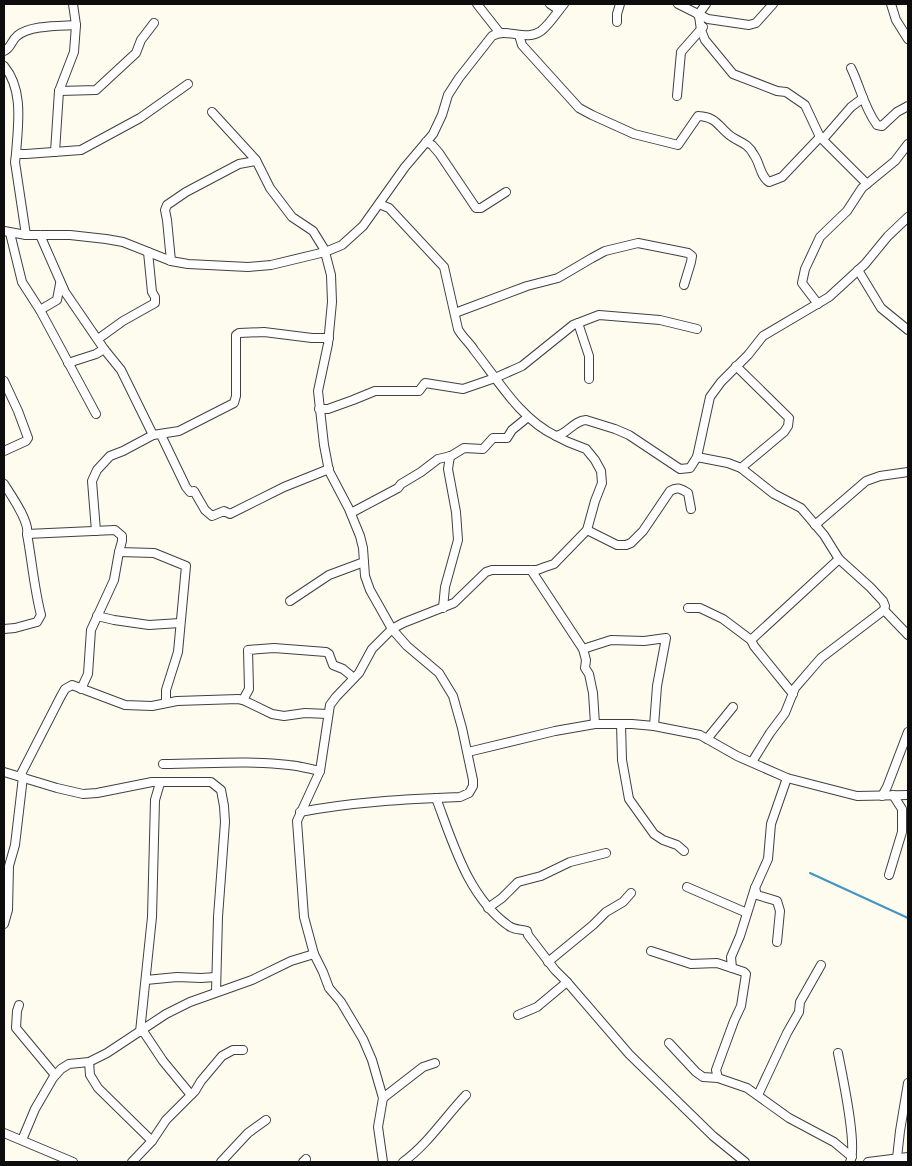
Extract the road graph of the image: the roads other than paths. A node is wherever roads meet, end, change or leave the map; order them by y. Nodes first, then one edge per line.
1 (73, 4) edge
2 (477, 4) edge
3 (550, 4) edge
4 (620, 4) edge
5 (678, 4) edge
6 (706, 4) edge
7 (773, 4) edge
8 (891, 4) edge
9 (562, 7) edge
10 (698, 16) junction
11 (708, 19) junction
12 (618, 22) dead end
13 (154, 23) dead end
14 (76, 25) junction
15 (701, 30) junction
16 (499, 32) junction
17 (907, 34) edge
18 (519, 35) junction
19 (4, 51) edge
20 (4, 66) edge
21 (851, 68) dead end
22 (188, 84) dead end
23 (59, 91) junction
24 (677, 96) dead end
25 (863, 98) junction
26 (908, 106) edge
27 (212, 112) dead end
28 (820, 138) junction
29 (426, 142) junction
30 (908, 144) edge
31 (55, 152) junction
32 (16, 154) junction
33 (256, 161) junction
34 (867, 184) junction
35 (506, 192) dead end
36 (379, 204) junction
37 (908, 217) edge
38 (7, 232) edge
39 (26, 235) junction
40 (40, 235) junction
41 (148, 252) junction
42 (325, 252) junction
43 (171, 261) junction
44 (858, 270) junction
45 (60, 282) junction
46 (684, 285) dead end
47 (818, 304) junction
48 (40, 310) junction
49 (454, 313) junction
50 (578, 322) junction
51 (697, 329) dead end
52 (908, 330) edge
53 (328, 338) junction
54 (98, 339) junction
55 (104, 349) junction
56 (68, 363) junction
57 (736, 366) junction
58 (495, 378) junction
59 (589, 379) dead end
60 (4, 381) edge
61 (319, 409) junction
62 (96, 414) dead end
63 (528, 417) junction
64 (153, 435) junction
65 (161, 435) junction
66 (556, 436) junction
67 (4, 451) edge
68 (450, 456) junction
69 (697, 457) junction
70 (740, 468) junction
71 (329, 469) junction
72 (908, 472) edge
73 (4, 484) edge
74 (692, 509) dead end
75 (351, 513) junction
76 (815, 525) junction
77 (587, 530) junction
78 (96, 531) junction
79 (27, 534) junction
80 (119, 552) junction
81 (839, 559) junction
82 (364, 562) junction
83 (531, 570) junction
84 (290, 601) dead end
85 (443, 608) junction
86 (688, 608) dead end
87 (884, 610) junction
88 (97, 616) junction
89 (180, 622) junction
90 (4, 629) edge
91 (392, 629) junction
92 (908, 635) edge
93 (751, 640) junction
94 (582, 649) junction
95 (354, 678) junction
96 (81, 689) junction
97 (793, 694) junction
98 (243, 700) junction
99 (166, 703) junction
100 (733, 707) dead end
101 (328, 714) junction
102 (595, 724) junction
103 (620, 724) junction
104 (654, 726) junction
105 (908, 732) edge
106 (707, 739) junction
107 (468, 752) junction
108 (752, 762) junction
109 (163, 764) dead end
110 (320, 771) junction
111 (4, 772) edge
112 (22, 776) junction
113 (787, 778) junction
114 (160, 783) junction
115 (908, 795) edge
116 (882, 796) junction
117 (893, 796) junction
118 (436, 798) junction
119 (300, 812) junction
120 (684, 851) dead end
121 (606, 852) dead end
122 (889, 875) dead end
123 (687, 886) dead end
124 (756, 888) junction
125 (631, 893) dead end
126 (488, 908) junction
127 (747, 913) junction
128 (4, 924) edge
129 (777, 942) dead end
130 (650, 951) dead end
131 (314, 954) junction
132 (548, 962) junction
133 (821, 965) dead end
134 (732, 968) junction
135 (216, 977) junction
136 (146, 980) junction
137 (567, 982) junction
138 (216, 992) junction
139 (18, 1005) dead end
140 (518, 1015) dead end
141 (142, 1032) junction
142 (669, 1043) dead end
143 (243, 1050) dead end
144 (838, 1054) dead end
145 (89, 1062) junction
146 (434, 1063) dead end
147 (55, 1075) junction
148 (718, 1078) junction
149 (908, 1082) edge
150 (191, 1095) junction
151 (466, 1095) dead end
152 (758, 1095) junction
153 (383, 1098) junction
154 (266, 1120) dead end
155 (4, 1133) edge
156 (22, 1140) junction
157 (152, 1141) junction
158 (908, 1157) edge
159 (897, 1158) junction
160 (851, 1160) edge
161 (72, 1162) edge
162 (132, 1162) edge
163 (221, 1162) edge
164 (383, 1162) edge
165 (403, 1162) edge
166 (745, 1162) edge
167 (868, 1162) edge

1 - 14 street
2 - 16 street
3 - 9 street
4 - 12 street
5 - 10 street
6 - 10 street
7 - 11 street
8 - 17 street
9 - 18 street
10 - 11 street
10 - 15 street
11 - 15 street
13 - 23 street
14 - 19 street
14 - 23 street
15 - 24 street
15 - 28 street
16 - 18 street
16 - 29 street
18 - 28 street
20 - 32 street
21 - 25 street
22 - 31 street
23 - 31 street
25 - 26 street
25 - 28 street
27 - 33 street
28 - 34 street
29 - 35 street
29 - 36 street
30 - 34 street
31 - 32 street
32 - 39 street
33 - 42 street
33 - 43 street
34 - 47 street
36 - 42 street
36 - 49 street
37 - 44 street
38 - 39 street
38 - 48 street
39 - 40 street
40 - 41 street
40 - 45 street
41 - 43 street
41 - 54 street
42 - 43 street
42 - 53 street
44 - 47 street
44 - 52 street
45 - 48 street
45 - 54 street
46 - 49 street
47 - 57 street
48 - 56 street
49 - 58 street
50 - 51 street
50 - 58 street
50 - 59 street
53 - 61 street
53 - 65 street
54 - 55 street
55 - 56 street
55 - 64 street
56 - 62 street
57 - 69 street
57 - 70 street
58 - 61 street
58 - 63 street
60 - 67 street
61 - 71 street
63 - 66 street
63 - 68 street
64 - 65 street
64 - 78 street
65 - 71 street
66 - 69 street
66 - 77 street
68 - 75 street
68 - 85 street
69 - 70 street
70 - 76 street
71 - 75 street
72 - 76 street
73 - 79 street
74 - 77 street
75 - 82 street
76 - 81 street
77 - 83 street
78 - 79 street
78 - 80 street
79 - 90 street
80 - 88 street
80 - 89 street
81 - 87 street
81 - 93 street
82 - 84 street
82 - 91 street
83 - 85 street
83 - 94 street
85 - 91 street
86 - 93 street
87 - 92 street
87 - 97 street
88 - 89 street
88 - 96 street
89 - 99 street
91 - 95 street
91 - 107 street
93 - 97 street
94 - 102 street
94 - 104 street
95 - 98 street
95 - 101 street
96 - 99 street
96 - 112 street
97 - 108 street
98 - 99 street
98 - 101 street
100 - 106 street
101 - 110 street
102 - 103 street
102 - 107 street
103 - 104 street
103 - 120 street
104 - 106 street
105 - 116 street
106 - 108 street
107 - 118 street
108 - 113 street
109 - 110 street
110 - 119 street
111 - 112 street
112 - 114 street
112 - 128 street
113 - 116 street
113 - 124 street
114 - 135 street
114 - 136 street
115 - 117 street
116 - 117 street
117 - 122 street
118 - 119 street
118 - 126 street
119 - 131 street
121 - 126 street
123 - 127 street
124 - 127 street
124 - 129 street
125 - 132 street
126 - 132 street
127 - 134 street
130 - 134 street
131 - 138 street
131 - 153 street
132 - 137 street
133 - 152 street
134 - 148 street
135 - 136 street
135 - 138 street
136 - 141 street
137 - 140 street
137 - 166 street
138 - 141 street
139 - 147 street
141 - 145 street
141 - 150 street
142 - 148 street
143 - 150 street
144 - 160 street
145 - 147 street
145 - 157 street
146 - 153 street
147 - 156 street
148 - 152 street
149 - 159 street
150 - 157 street
151 - 165 street
152 - 160 street
153 - 164 street
154 - 163 street
155 - 156 street
156 - 161 street
157 - 162 street
158 - 159 street
159 - 167 street

